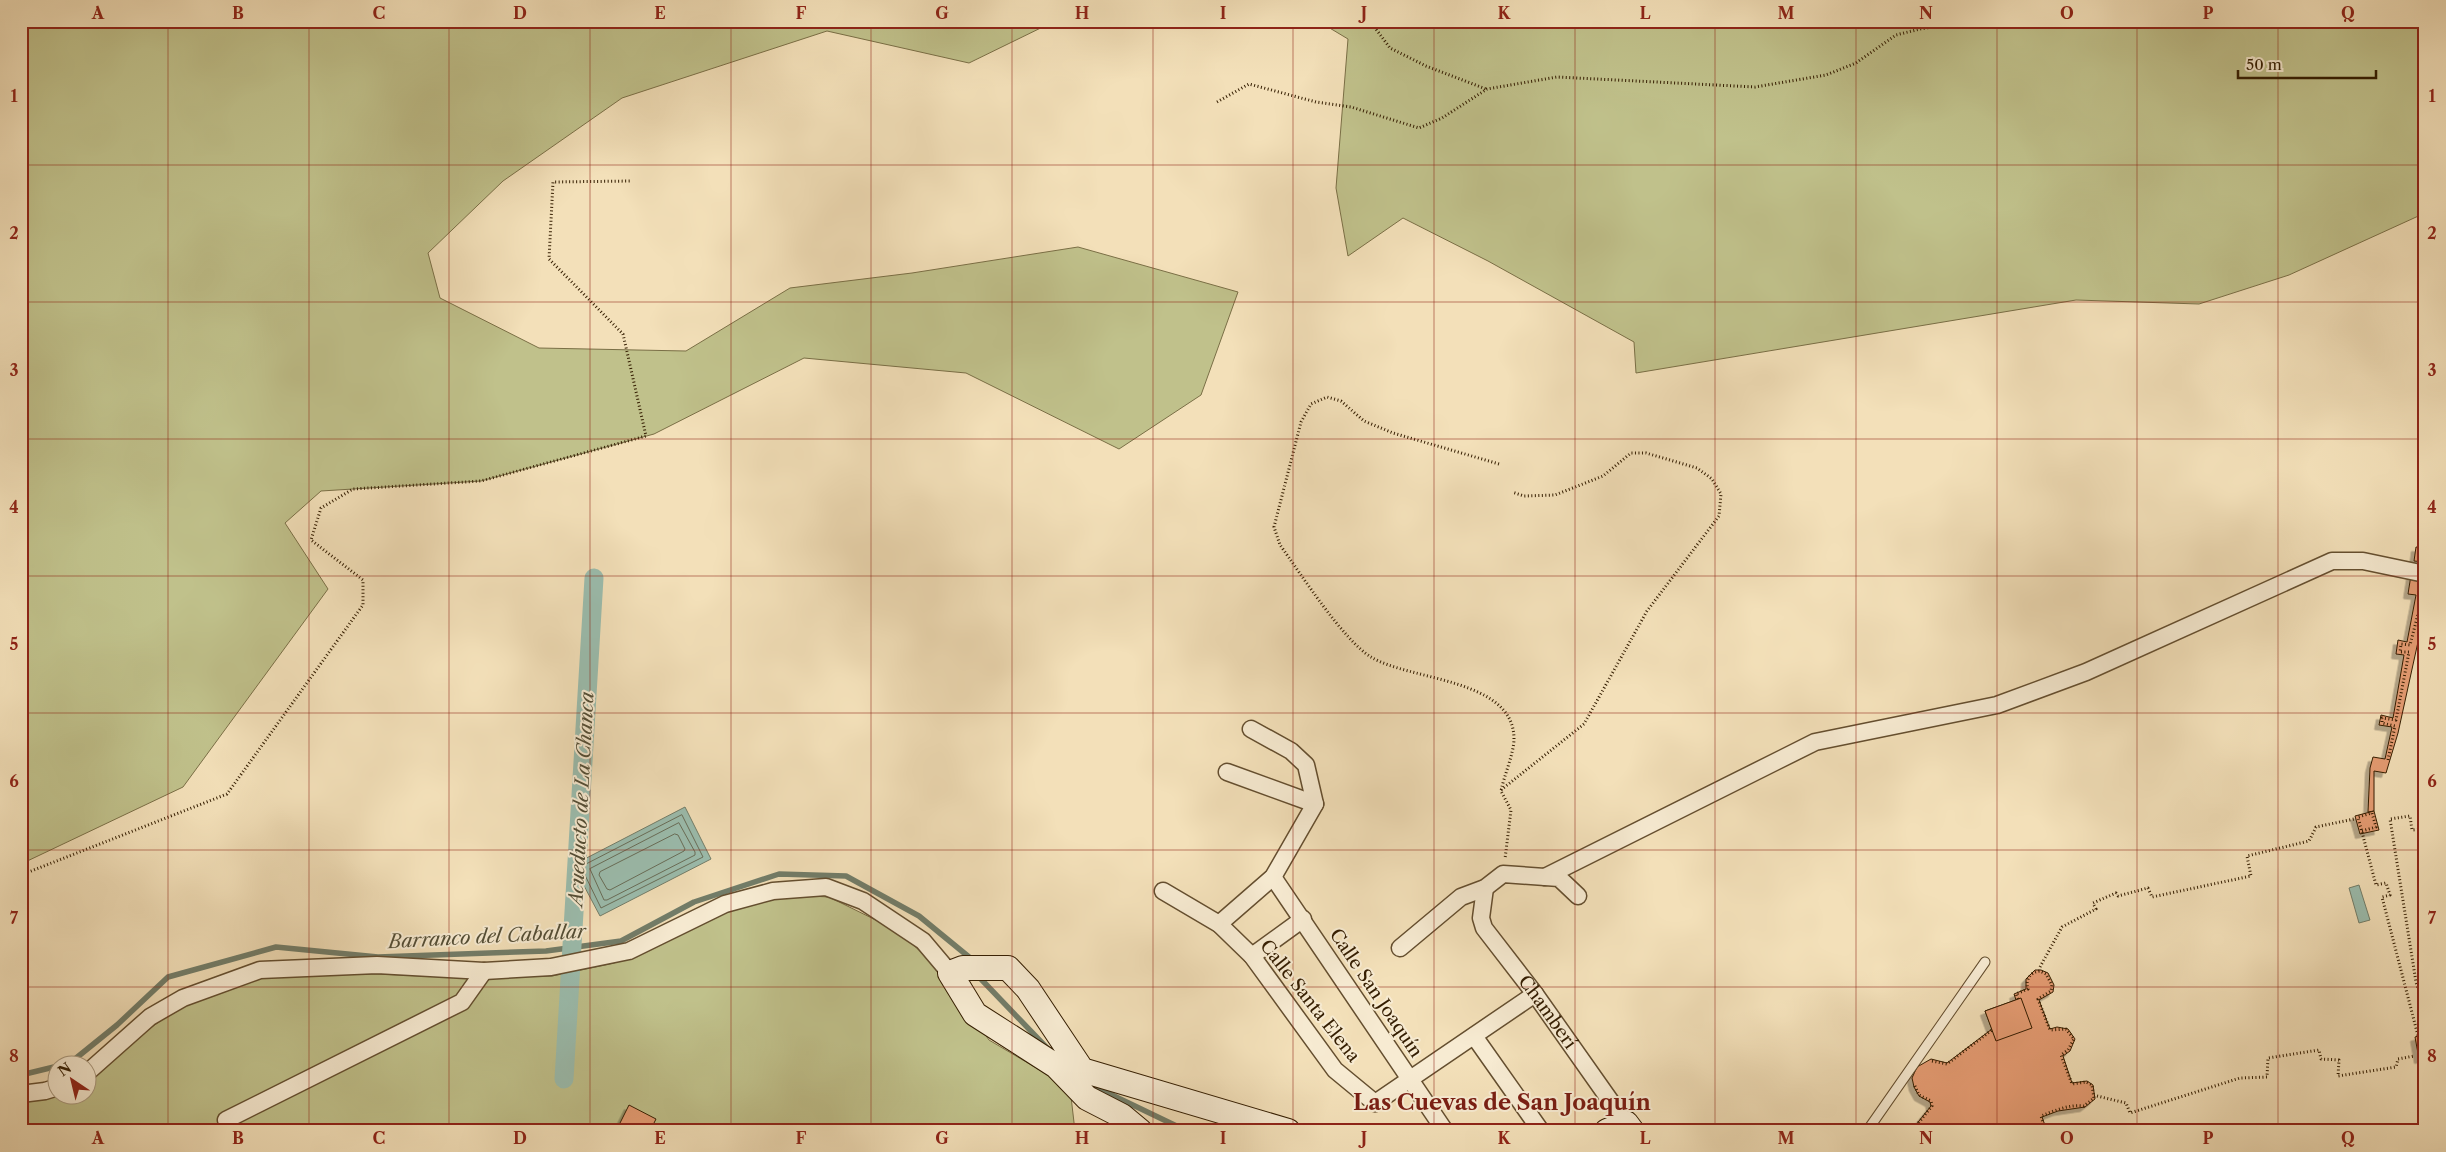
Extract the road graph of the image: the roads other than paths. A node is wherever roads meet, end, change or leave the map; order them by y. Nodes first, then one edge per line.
1 (2425, 574) edge
2 (1251, 729) dead end
3 (1227, 772) dead end
4 (1315, 804) junction
5 (1273, 877) junction
6 (1545, 877) junction
7 (1485, 888) junction
8 (1163, 891) dead end
9 (1578, 896) dead end
10 (1303, 919) junction
11 (1218, 924) junction
12 (1400, 948) dead end
13 (1252, 956) junction
14 (1985, 962) dead end
15 (956, 970) junction
16 (484, 971) junction
17 (1536, 994) junction
18 (1474, 1036) junction
19 (98, 1063) edge
20 (1410, 1079) junction
21 (48, 1090) edge
22 (21, 1094) edge
23 (226, 1120) dead end
24 (1622, 1128) edge
25 (1140, 1131) edge
26 (1288, 1131) edge
27 (1445, 1131) edge
28 (1540, 1131) edge
29 (1867, 1131) edge

1 - 6 street
2 - 4 street
3 - 4 street
4 - 5 street
5 - 10 street, Calle San Joaquín
5 - 11 street
6 - 7 street
6 - 9 street
7 - 12 street
7 - 17 street, Chamberí
8 - 11 street, Calle Santa Elena
10 - 13 street
10 - 20 street, Calle San Joaquín
11 - 13 street, Calle Santa Elena
13 - 20 street, Calle Santa Elena
14 - 29 lane
15 - 16 street
15 - 25 street
15 - 26 street
16 - 19 street
16 - 23 street
17 - 18 street
17 - 24 street, Chamberí
18 - 20 street
18 - 28 street
20 - 27 street, Calle San Joaquín
21 - 22 street

